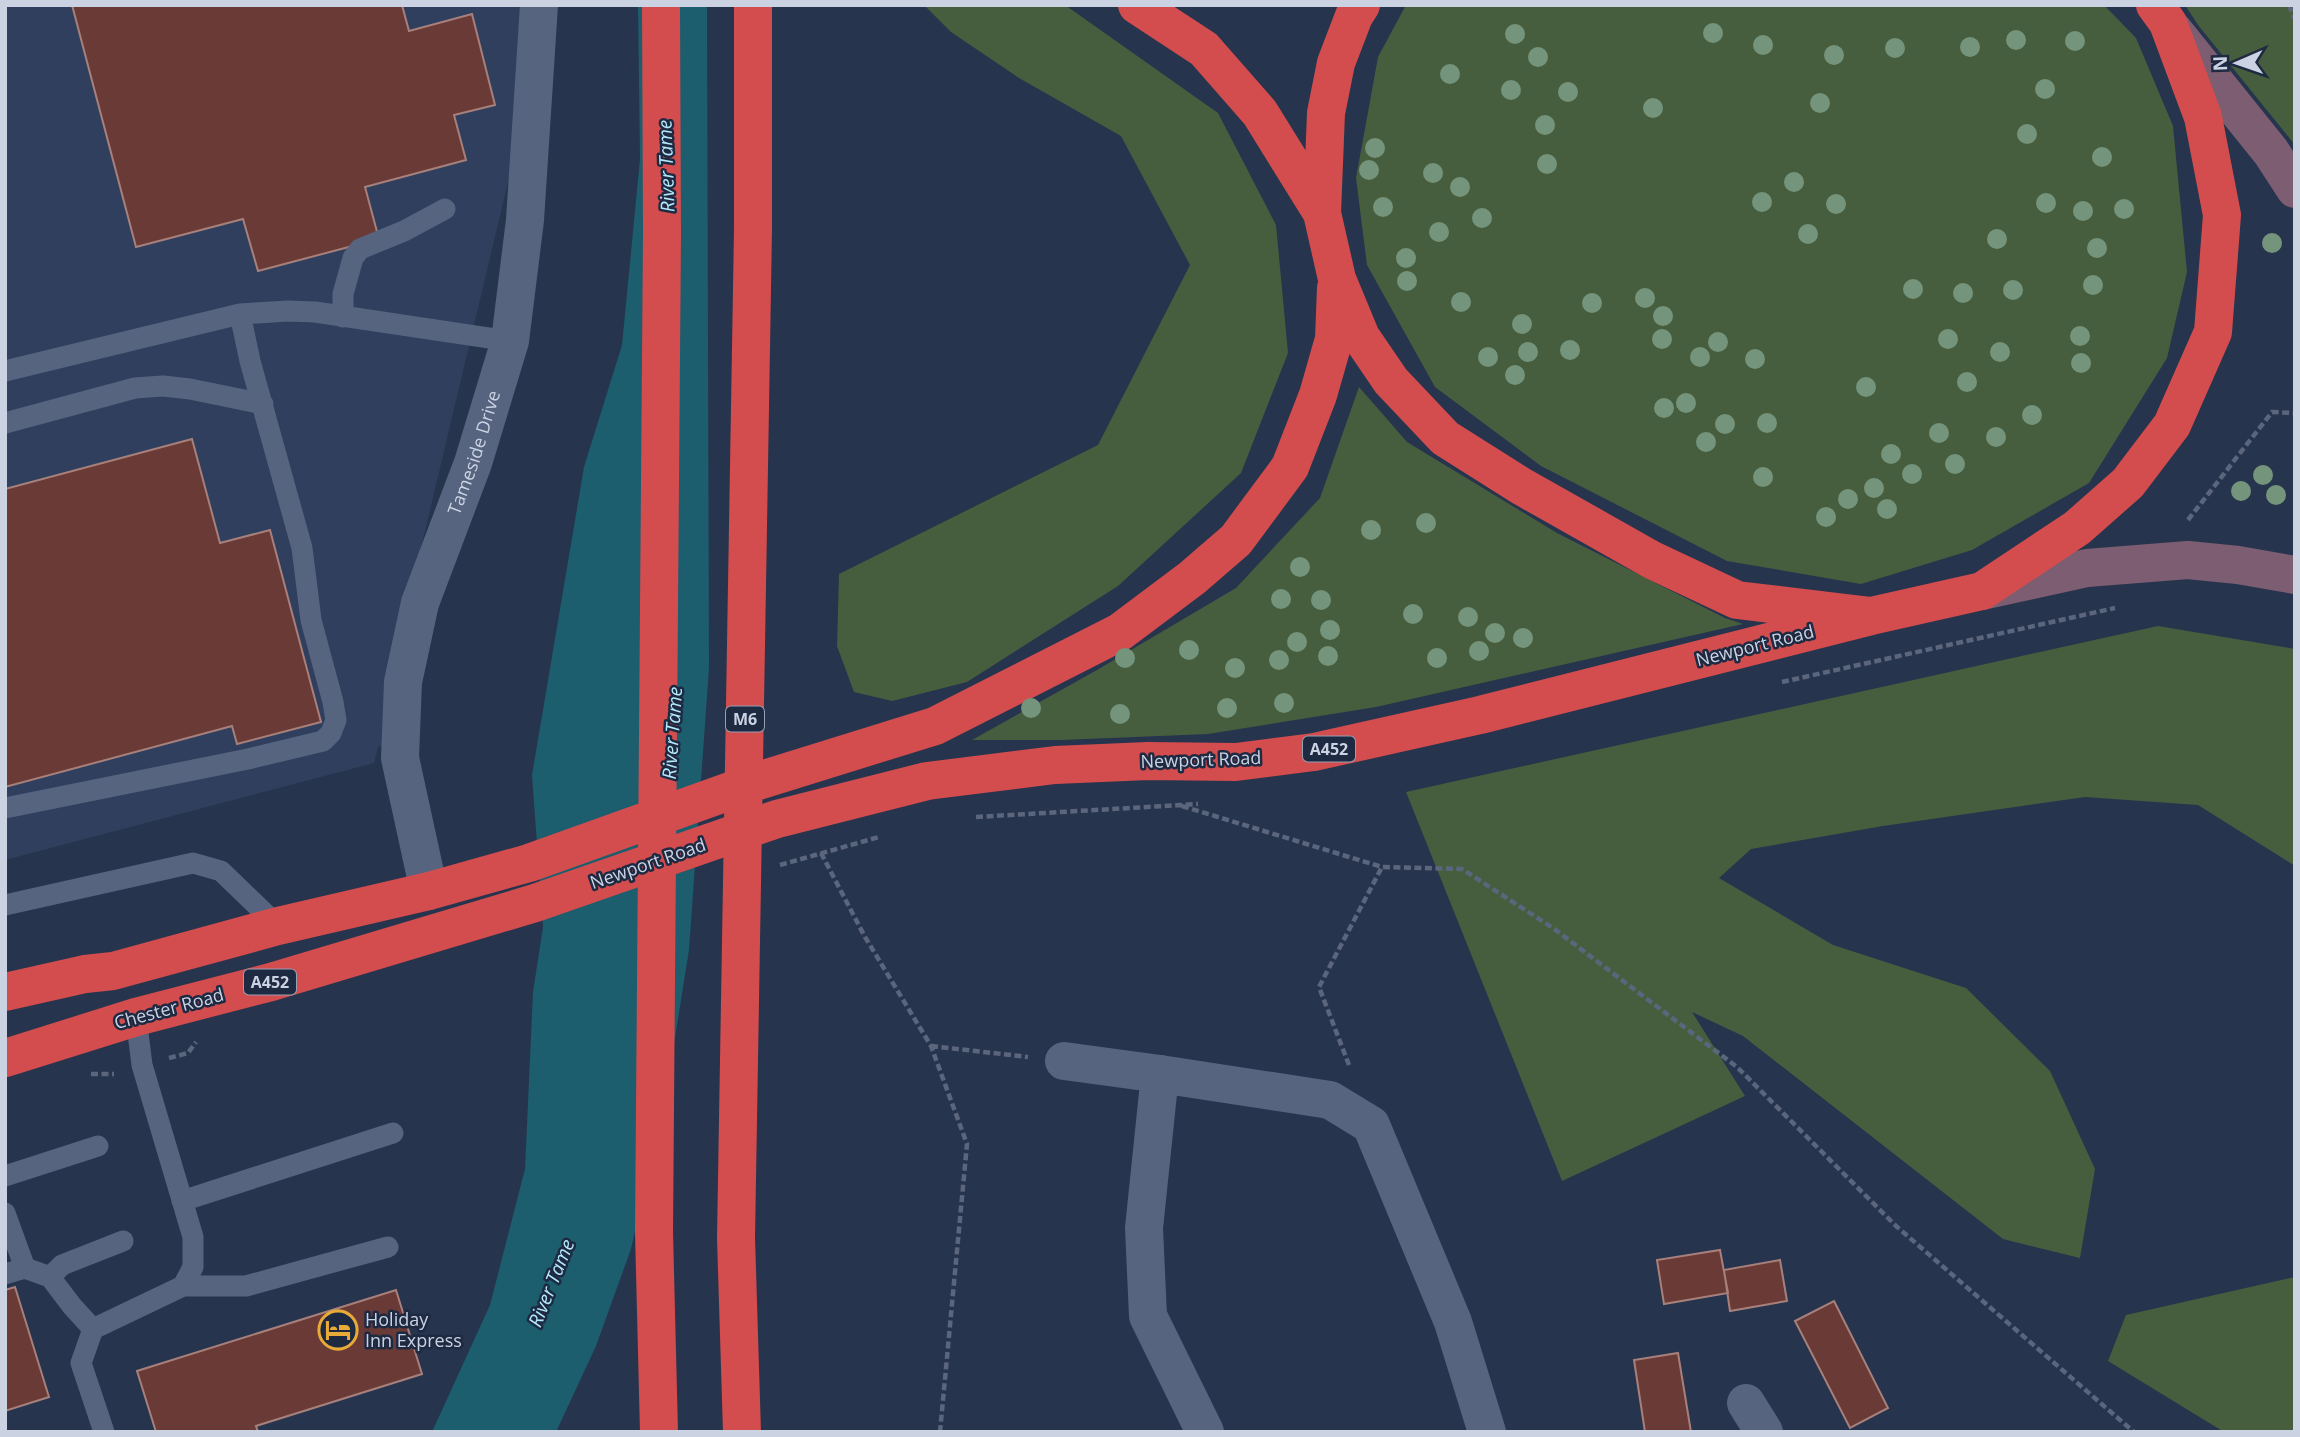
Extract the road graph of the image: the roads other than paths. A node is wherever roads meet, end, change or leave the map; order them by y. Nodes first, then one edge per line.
1 (539, 5) edge
2 (661, 5) edge
3 (753, 5) edge
4 (1137, 5) edge
5 (1361, 5) edge
6 (2162, 14) edge
7 (2295, 189) edge
8 (445, 209) dead end
9 (1322, 213) junction
10 (1337, 279) junction
11 (240, 314) junction
12 (343, 317) junction
13 (510, 341) junction
14 (5, 371) edge
15 (263, 404) junction
16 (5, 424) edge
17 (2295, 575) edge
18 (1982, 591) junction
19 (1871, 617) junction
20 (5, 808) edge
21 (429, 891) junction
22 (535, 903) joint
23 (5, 905) edge
24 (278, 926) junction
25 (5, 992) edge
26 (136, 1017) junction
27 (5, 1058) edge
28 (1063, 1061) road end
29 (1160, 1074) junction
30 (393, 1133) dead end
31 (98, 1146) dead end
32 (5, 1176) edge
33 (182, 1201) junction
34 (5, 1213) edge
35 (123, 1241) dead end
36 (388, 1247) dead end
37 (15, 1271) edge
38 (50, 1278) junction
39 (183, 1286) junction
40 (93, 1329) junction
41 (104, 1432) edge
42 (659, 1432) edge
43 (742, 1432) edge
44 (1205, 1432) edge
45 (1487, 1432) edge

1 - 13 street, Tameside Drive
2 - 42 highway
3 - 43 highway, M6
4 - 9 highway
5 - 9 highway
6 - 7 main road
6 - 18 highway
8 - 12 lane
9 - 10 highway
10 - 19 highway
10 - 21 highway
11 - 12 lane
11 - 14 lane
11 - 15 lane
12 - 13 lane
13 - 21 street, Tameside Drive
15 - 16 lane
15 - 20 lane
17 - 18 main road
18 - 19 highway, Newport Road
19 - 22 highway, Newport Road / A452
21 - 24 highway
22 - 26 highway, Chester Road / A452
23 - 24 lane
24 - 25 highway
26 - 27 highway, Chester Road / A452
26 - 33 lane
28 - 29 street
29 - 44 street
29 - 45 street
30 - 33 lane
31 - 32 lane
33 - 39 lane
34 - 37 lane
35 - 38 lane
36 - 39 lane
37 - 38 lane
38 - 40 lane
39 - 40 lane
40 - 41 lane

